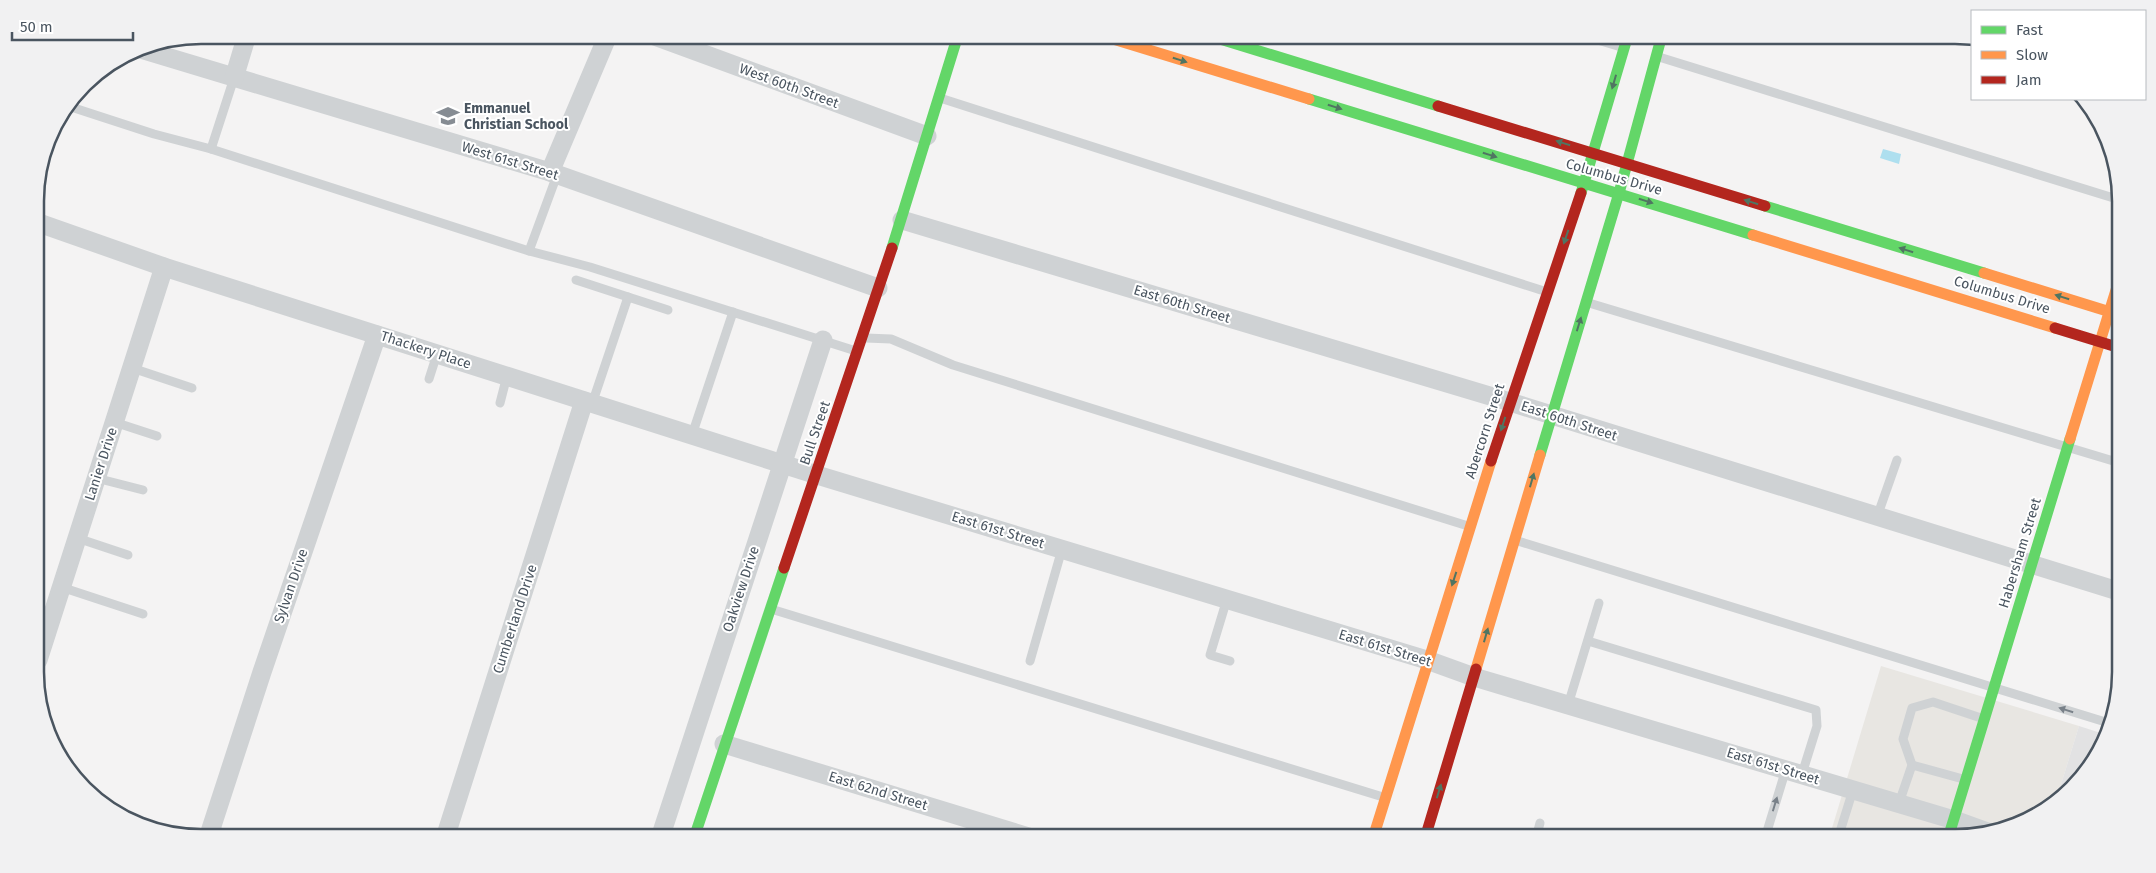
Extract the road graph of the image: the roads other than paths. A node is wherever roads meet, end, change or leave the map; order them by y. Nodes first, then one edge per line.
1 (244, 44) edge
2 (604, 44) edge
3 (677, 44) edge
4 (955, 44) edge
5 (1129, 44) edge
6 (1237, 44) edge
7 (1611, 44) edge
8 (1625, 44) edge
9 (1659, 44) edge
10 (1624, 48) junction
11 (150, 52) edge
12 (1656, 56) junction
13 (234, 78) junction
14 (939, 98) junction
15 (74, 108) edge
16 (927, 136) junction
17 (211, 149) junction
18 (1594, 153) junction
19 (1627, 164) junction
20 (554, 173) junction
21 (1584, 184) junction
22 (1619, 193) junction
23 (2112, 197) edge
24 (902, 220) junction
25 (44, 225) edge
26 (529, 251) junction
27 (164, 267) junction
28 (576, 280) dead end
29 (878, 288) junction
30 (1547, 292) junction
31 (628, 297) junction
32 (2112, 300) edge
33 (1586, 302) junction
34 (668, 310) dead end
35 (733, 312) junction
36 (2108, 312) junction
37 (2112, 313) edge
38 (377, 335) junction
39 (863, 338) junction
40 (823, 340) junction
41 (2100, 341) junction
42 (2112, 345) edge
43 (858, 351) junction
44 (437, 354) junction
45 (132, 368) junction
46 (507, 376) junction
47 (430, 379) dead end
48 (192, 388) dead end
49 (588, 402) junction
50 (1510, 402) junction
51 (500, 403) dead end
52 (1550, 416) junction
53 (114, 422) junction
54 (692, 435) junction
55 (157, 436) dead end
56 (2069, 447) junction
57 (1897, 460) dead end
58 (2112, 460) edge
59 (781, 463) junction
60 (817, 475) junction
61 (96, 478) junction
62 (144, 490) dead end
63 (1877, 517) junction
64 (1470, 526) junction
65 (77, 538) junction
66 (1514, 540) junction
67 (1062, 550) junction
68 (128, 555) dead end
69 (2032, 565) junction
70 (61, 587) junction
71 (2112, 589) edge
72 (1227, 599) junction
73 (1599, 603) dead end
74 (770, 609) junction
75 (144, 614) dead end
76 (44, 641) edge
77 (1588, 641) junction
78 (1427, 660) junction
79 (1230, 661) dead end
80 (1030, 662) dead end
81 (1474, 677) junction
82 (1994, 688) junction
83 (1568, 705) junction
84 (1985, 719) junction
85 (2104, 722) edge
86 (724, 744) junction
87 (1912, 765) junction
88 (1794, 772) junction
89 (1966, 780) junction
90 (1853, 790) junction
91 (1385, 798) junction
92 (1899, 803) junction
93 (1954, 820) junction
94 (1540, 823) dead end
95 (1975, 828) edge
96 (212, 829) edge
97 (449, 829) edge
98 (663, 829) edge
99 (697, 829) edge
100 (1003, 829) edge
101 (1376, 829) edge
102 (1428, 829) edge
103 (1538, 829) edge
104 (1769, 829) edge
105 (1841, 829) edge
106 (1951, 829) edge

1 - 13 street
2 - 20 street
3 - 16 street, West 60th Street
4 - 14 street, Bull Street
5 -> 21 street, Columbus Drive
18 -> 6 street, Columbus Drive
7 - 10 lane
8 - 10 street, Abercorn Street
9 - 12 street
10 -> 18 street, Abercorn Street
11 - 13 street, West 61st Street
12 - 19 street
12 - 23 lane
13 - 17 lane
13 - 20 street, West 61st Street
14 - 16 street, Bull Street
14 - 30 lane
15 - 17 lane
16 - 24 street, Bull Street
17 - 26 lane
18 - 19 street, Columbus Drive
18 - 21 street, Abercorn Street
19 - 22 street
36 -> 19 street, Columbus Drive
20 - 26 lane
20 - 29 street, West 61st Street
21 - 22 street, Columbus Drive
21 -> 30 street, Abercorn Street
22 - 33 street
22 -> 41 street, Columbus Drive
24 - 29 street, Bull Street
24 - 50 street, East 60th Street
25 - 27 street, Thackery Place
26 - 35 lane
27 - 38 street, Thackery Place
27 - 45 street, Lanier Drive
28 - 31 lane
29 - 39 street, Bull Street
30 - 50 street, Abercorn Street
31 - 34 lane
31 - 49 lane
32 - 36 street, Habersham Street
52 -> 33 street
33 - 56 lane
35 - 40 lane
35 - 54 lane
36 - 37 street, Columbus Drive
36 - 41 street, Habersham Street
38 - 44 street, Thackery Place
38 - 96 street, Sylvan Drive
39 - 43 street, Bull Street
39 - 64 lane
40 - 43 lane
40 - 59 street, Oakview Drive
41 - 42 street, Columbus Drive
41 - 56 street, Habersham Street
43 - 60 street, Bull Street
44 - 46 street, Thackery Place
44 - 47 lane
45 - 48 lane
45 - 53 street, Lanier Drive
46 - 49 street, Thackery Place
46 - 51 lane
49 - 54 street, Thackery Place
49 - 97 street, Cumberland Drive
50 - 52 street, East 60th Street
50 -> 64 street, Abercorn Street
52 - 63 street, East 60th Street
66 -> 52 street
53 - 55 lane
53 - 61 street, Lanier Drive
54 - 59 street, Thackery Place
56 - 58 lane
56 - 69 street, Habersham Street
57 - 63 lane
59 - 60 street, Thackery Place
59 - 98 street, Oakview Drive
60 - 67 street, East 61st Street
60 - 74 street, Bull Street
61 - 62 lane
61 - 65 street, Lanier Drive
63 - 69 street, East 60th Street
64 -> 78 street, Abercorn Street
65 - 68 lane
65 - 70 street, Lanier Drive
81 -> 66 street
66 - 82 lane
67 - 72 street, East 61st Street
67 - 80 lane
69 - 71 street, East 60th Street
69 - 82 street, Habersham Street
70 - 75 lane
70 - 76 street, Lanier Drive
72 - 78 street, East 61st Street
72 - 79 lane
73 - 77 lane
74 - 86 street, Bull Street
74 - 91 lane
77 - 83 lane
77 - 88 lane
78 - 81 street, East 61st Street
78 - 91 street, Abercorn Street
81 - 83 street, East 61st Street
102 -> 81 street
82 - 84 street, Habersham Street
85 -> 82 lane
83 - 88 street, East 61st Street
84 - 87 lane
84 - 89 street, Habersham Street
86 - 99 street, Bull Street
86 - 100 street, East 62nd Street
87 - 89 lane
87 - 92 lane
88 - 90 street, East 61st Street
104 -> 88 lane
89 - 93 street, Habersham Street
90 - 92 street, East 61st Street
90 - 105 lane
91 - 101 street, Abercorn Street
92 - 93 street, East 61st Street
93 - 95 street, East 61st Street
93 - 106 street, Habersham Street
94 - 103 lane

